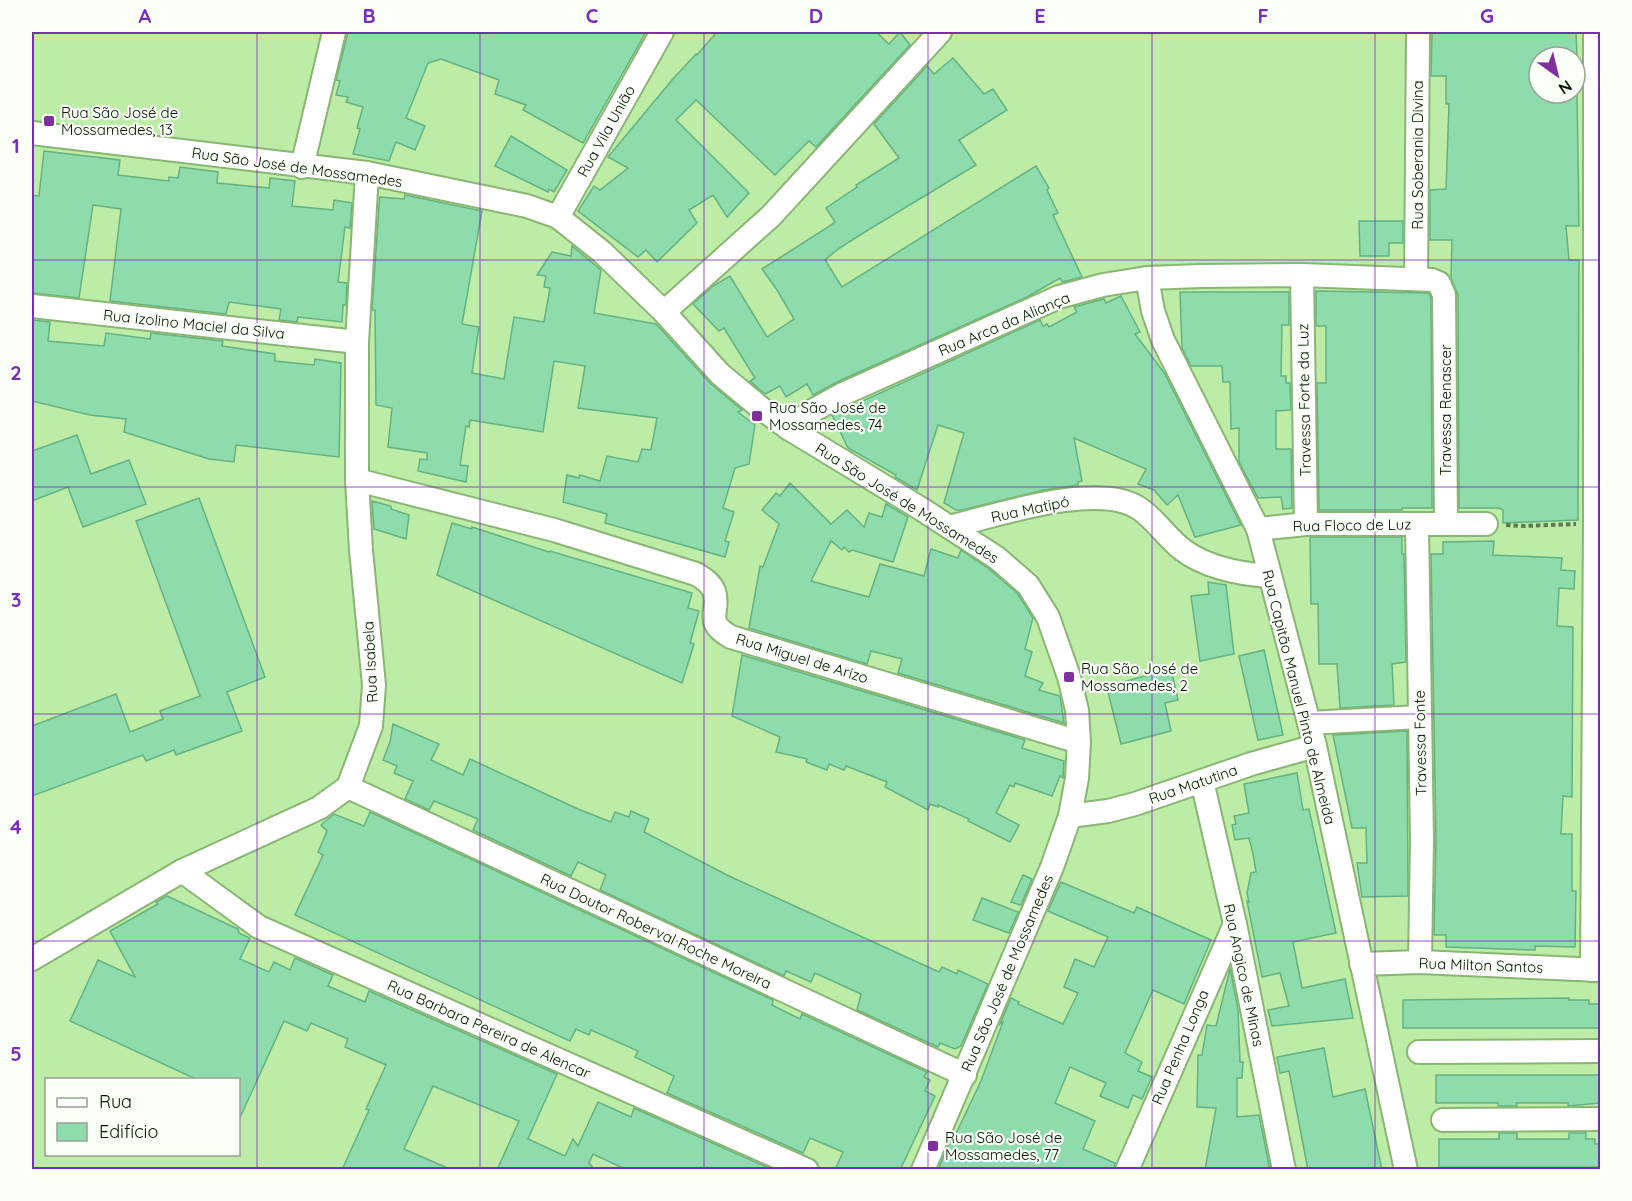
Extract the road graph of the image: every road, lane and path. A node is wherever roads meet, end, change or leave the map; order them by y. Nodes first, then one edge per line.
1 (334, 32) edge
2 (674, 32) edge
3 (940, 32) edge
4 (1418, 32) edge
5 (1595, 32) edge
6 (659, 38) edge
7 (32, 134) edge
8 (302, 167) junction
9 (367, 173) junction
10 (558, 217) junction
11 (1302, 275) junction
12 (1147, 278) junction
13 (1416, 279) junction
14 (32, 306) edge
15 (664, 312) junction
16 (357, 342) junction
17 (788, 428) junction
18 (357, 480) junction
19 (1446, 522) junction
20 (1598, 523) edge
21 (1305, 524) junction
22 (1417, 524) junction
23 (1486, 524) joint
24 (949, 527) junction
25 (1258, 529) junction
26 (1269, 576) junction
27 (1419, 717) junction
28 (1309, 723) junction
29 (1079, 742) junction
30 (1315, 746) junction
31 (1202, 781) junction
32 (348, 787) junction
33 (1070, 816) junction
34 (182, 871) junction
35 (1235, 924) junction
36 (32, 959) edge
37 (1420, 962) junction
38 (1361, 964) junction
39 (1596, 970) edge
40 (1600, 1051) edge
41 (1419, 1052) dead end
42 (965, 1075) junction
43 (1600, 1119) edge
44 (1443, 1120) dead end
45 (807, 1170) edge
46 (923, 1170) edge
47 (1127, 1170) edge
48 (1284, 1170) edge
49 (1406, 1170) edge

1 - 8 street
2 - 6 street, Rua Vila União
3 - 15 street
4 - 13 street, Rua Soberania Divina
5 - 20 street
6 - 10 street, Rua Vila União
7 - 8 street, Rua São José de Mossamedes
8 - 9 street, Rua São José de Mossamedes
9 - 10 street, Rua São José de Mossamedes
9 - 16 street, Rua Isabela
10 - 15 street, Rua São José de Mossamedes
11 - 12 street, Rua Arca da Aliança
11 - 13 street, Rua Arca da Aliança
11 - 21 street, Travessa Forte da Luz
12 - 17 street, Rua Arca da Aliança
12 - 25 street, Rua Capitão Manuel Pinto de Almeida
13 - 19 street, Travessa Renascer
14 - 16 street, Rua Izolino Maciel da Silva
15 - 17 street, Rua São José de Mossamedes
16 - 18 street, Rua Isabela
17 - 24 street, Rua São José de Mossamedes
18 - 29 street, Rua Miguel de Arizo
18 - 32 street, Rua Isabela
19 - 22 street, Rua Floco de Luz
19 - 23 street
20 - 23 path
20 - 39 street
21 - 22 street, Rua Floco de Luz
21 - 25 street, Rua Floco de Luz
22 - 27 street, Travessa Fonte
24 - 26 street, Rua Matipó
24 - 29 street, Rua São José de Mossamedes
25 - 26 street, Rua Capitão Manuel Pinto de Almeida
26 - 28 street, Rua Capitão Manuel Pinto de Almeida
27 - 28 street
27 - 37 street, Travessa Fonte
28 - 30 street, Rua Capitão Manuel Pinto de Almeida
29 - 33 street, Rua São José de Mossamedes
30 - 31 street, Rua Matutina
30 - 38 street, Rua Capitão Manuel Pinto de Almeida
31 - 33 street, Rua Matutina
31 - 35 street, Rua Angico de Minas
32 - 34 street
32 - 42 street, Rua Doutor Roberval Roche Moreira
33 - 42 street, Rua São José de Mossamedes
34 - 36 street
34 - 45 street, Rua Barbara Pereira de Alencar
35 - 47 street, Rua Penha Longa
35 - 48 street, Rua Angico de Minas
37 - 38 street, Rua Milton Santos
37 - 39 street, Rua Milton Santos
38 - 49 street, Rua Capitão Manuel Pinto de Almeida
40 - 41 street
42 - 46 street, Rua São José de Mossamedes
43 - 44 street

